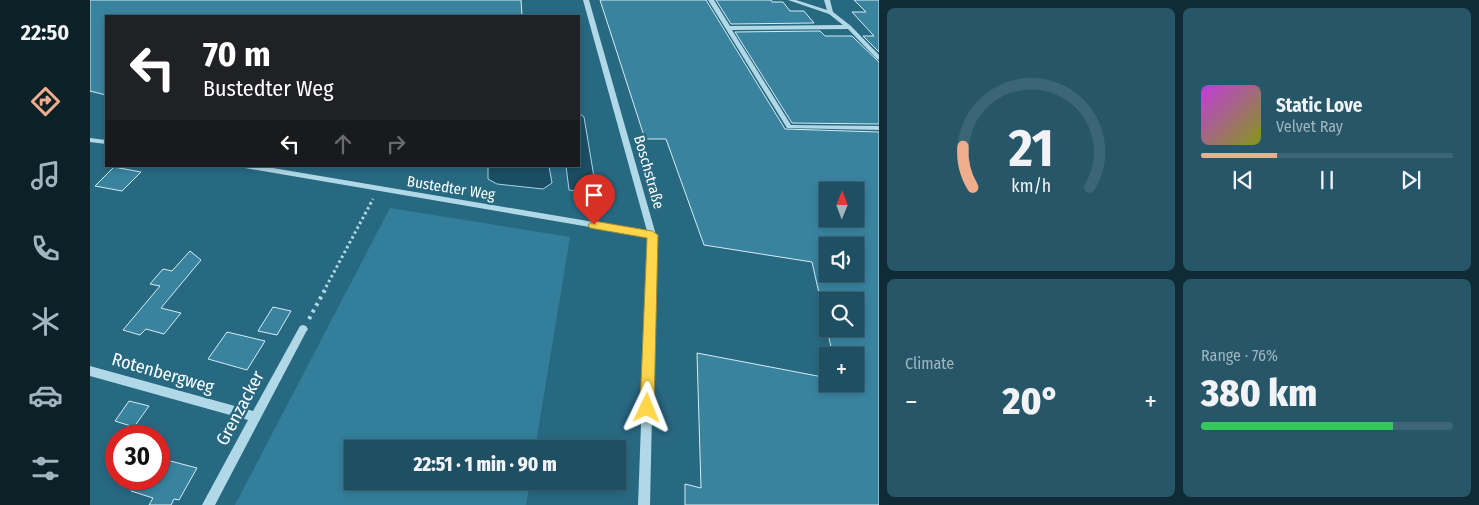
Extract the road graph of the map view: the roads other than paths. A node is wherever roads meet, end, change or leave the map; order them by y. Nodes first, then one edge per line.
1 (586, 0) edge
2 (711, 0) edge
3 (791, 0) edge
4 (827, 0) edge
5 (831, 12) junction
6 (849, 27) junction
7 (728, 28) junction
8 (879, 58) edge
9 (879, 128) edge
10 (90, 140) edge
11 (105, 142) edge
12 (251, 167) edge
13 (652, 235) junction
14 (304, 329) road end
15 (90, 371) edge
16 (254, 417) junction
17 (208, 505) edge
18 (644, 505) edge

1 - 13 street, Boschstraße
2 - 7 street
3 - 5 street
4 - 5 lane
5 - 6 street
6 - 7 street
6 - 8 lane
7 - 9 street
10 - 11 street
12 - 13 street, Bustedter Weg
13 - 18 street, Boschstraße
14 - 16 street, Grenzacker
15 - 16 street, Rotenbergweg
16 - 17 street, Grenzacker

